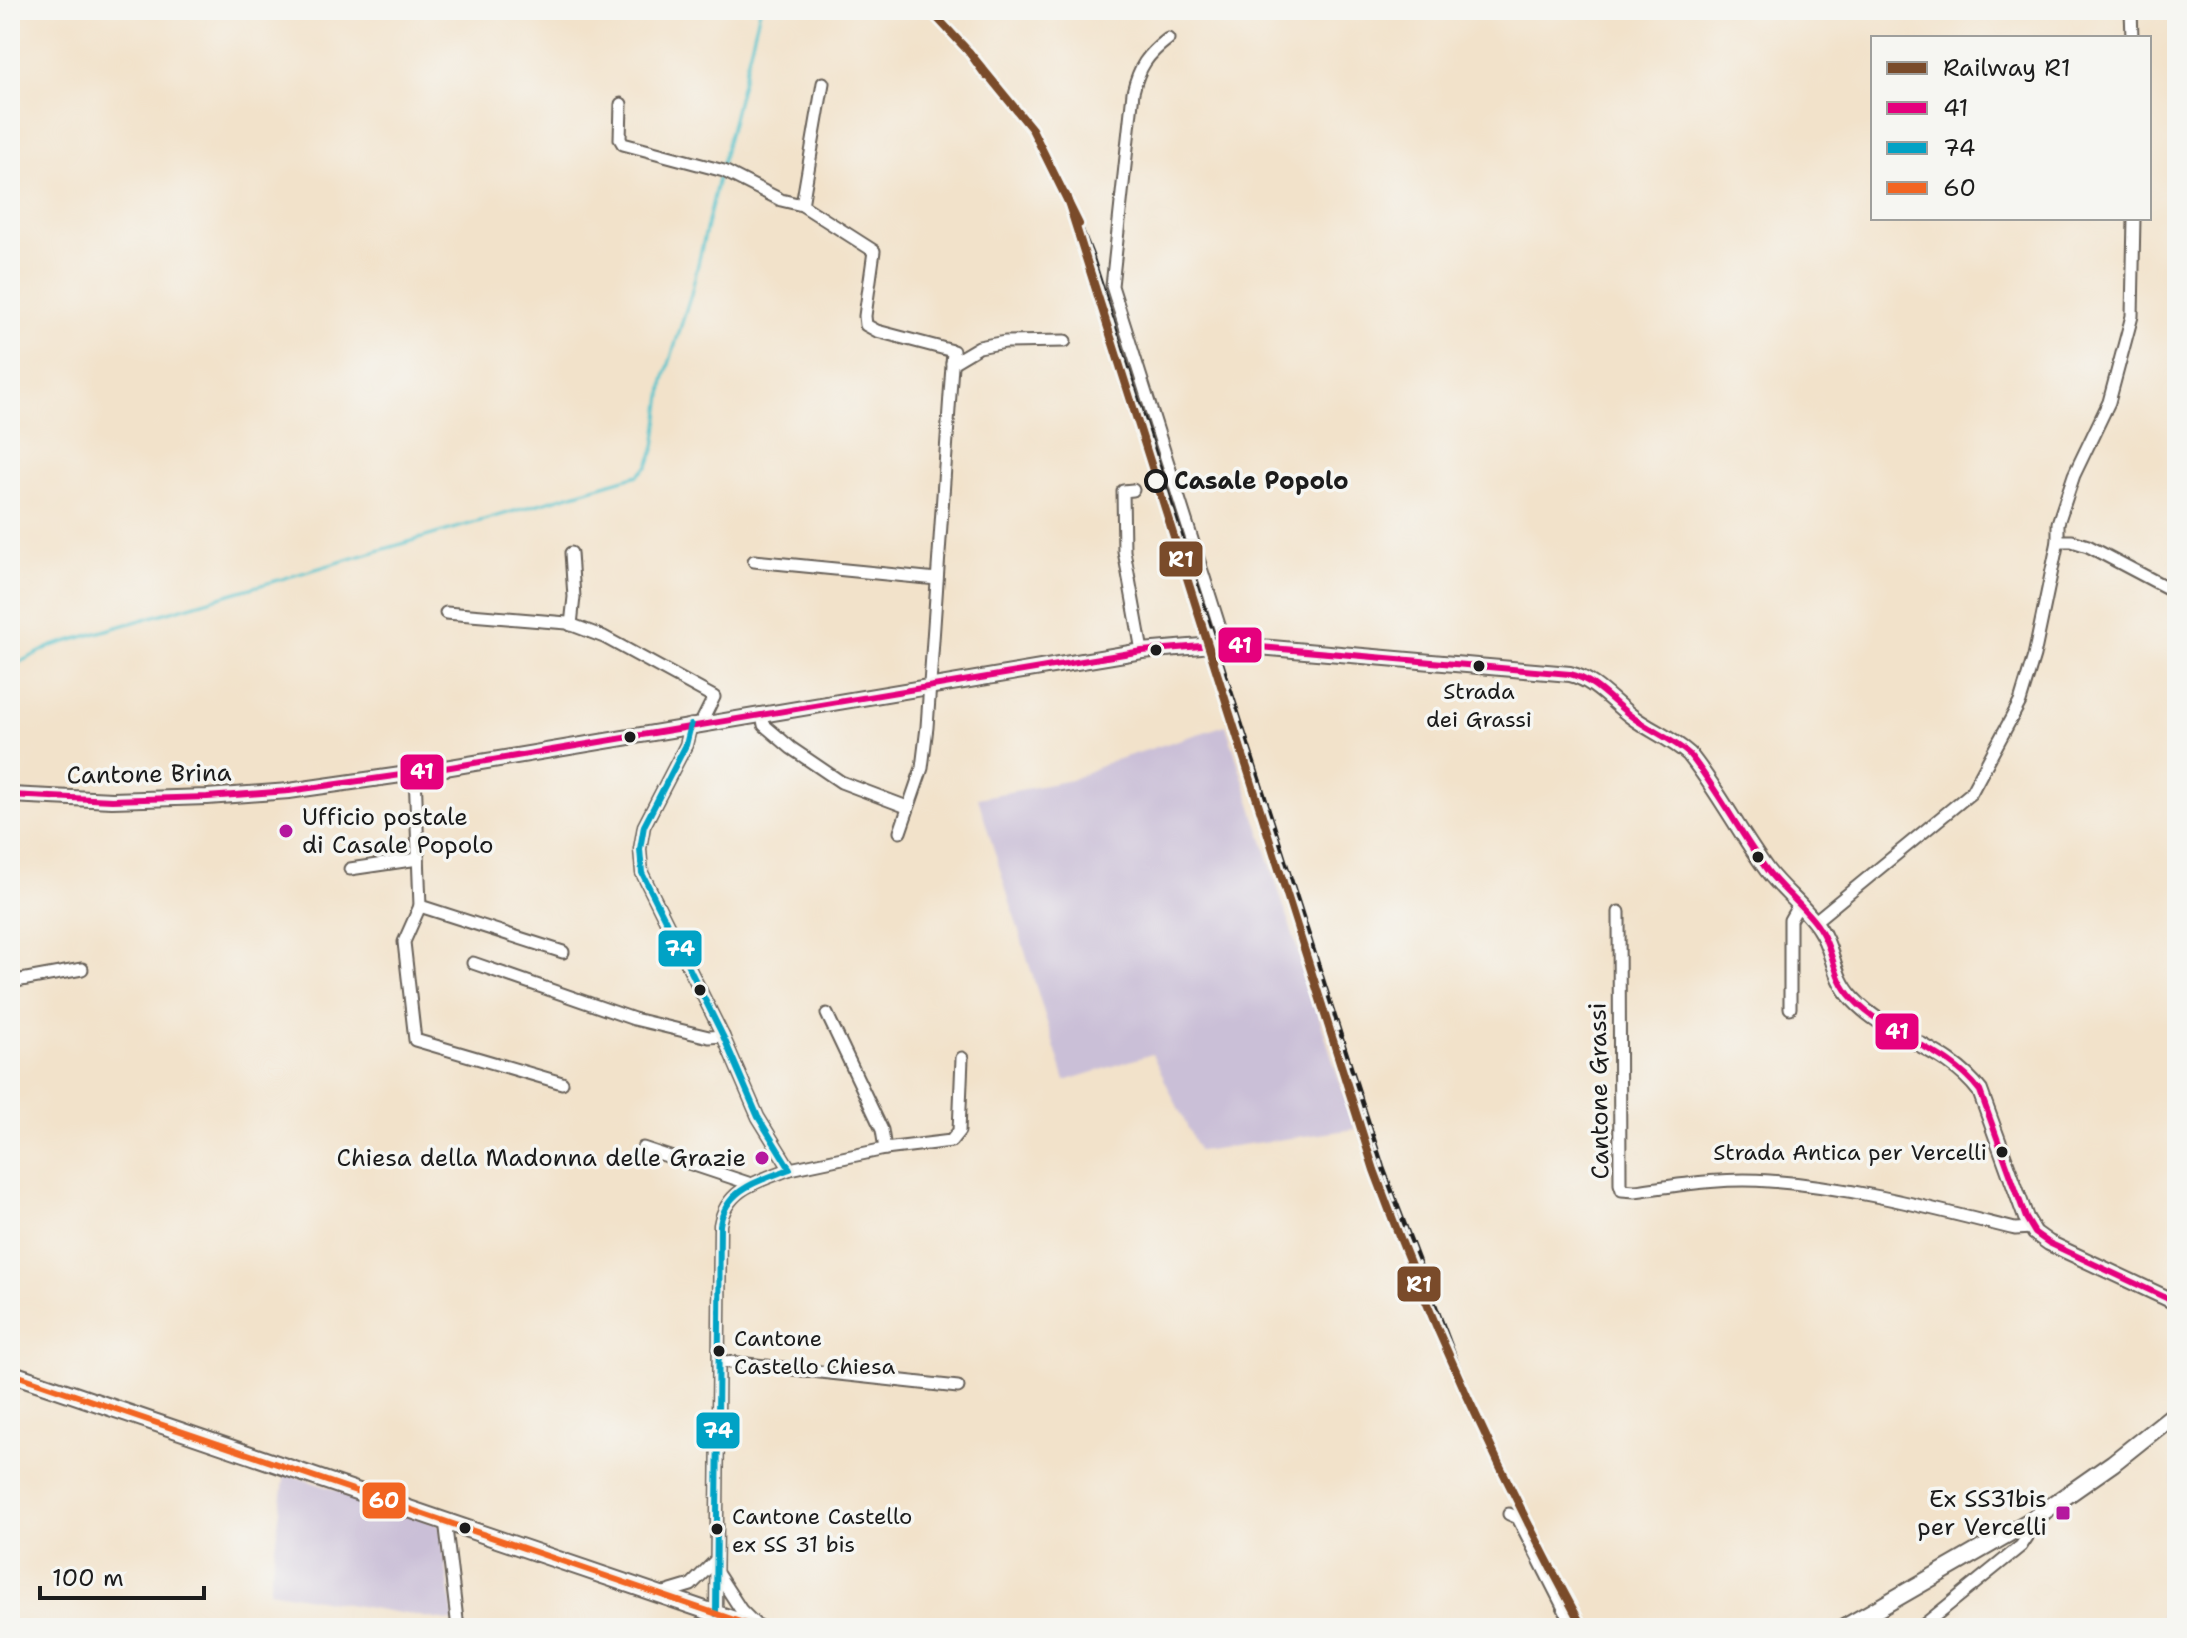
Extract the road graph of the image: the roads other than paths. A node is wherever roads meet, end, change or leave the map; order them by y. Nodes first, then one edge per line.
1 (2131, 10) edge
2 (2132, 36) edge
3 (1168, 39) dead end
4 (823, 83) dead end
5 (621, 104) dead end
6 (802, 205) junction
7 (2134, 220) edge
8 (1065, 341) dead end
9 (952, 363) junction
10 (1133, 490) dead end
11 (2058, 541) junction
12 (571, 553) dead end
13 (754, 561) dead end
14 (937, 579) junction
15 (2177, 593) edge
16 (446, 613) dead end
17 (571, 625) junction
18 (1220, 644) junction
19 (1142, 651) junction
20 (930, 688) junction
21 (762, 714) junction
22 (696, 724) junction
23 (415, 773) junction
24 (10, 795) edge
25 (907, 807) junction
26 (900, 832) dead end
27 (418, 859) junction
28 (350, 869) dead end
29 (420, 906) junction
30 (1798, 906) junction
31 (1619, 912) dead end
32 (1814, 922) junction
33 (563, 952) dead end
34 (473, 963) dead end
35 (82, 969) dead end
36 (10, 982) edge
37 (1790, 1008) dead end
38 (827, 1014) dead end
39 (723, 1036) junction
40 (962, 1058) dead end
41 (562, 1083) dead end
42 (643, 1148) dead end
43 (885, 1149) junction
44 (790, 1169) junction
45 (751, 1184) junction
46 (2032, 1228) junction
47 (2177, 1303) edge
48 (720, 1361) junction
49 (10, 1373) edge
50 (958, 1387) dead end
51 (2177, 1412) edge
52 (1509, 1514) dead end
53 (445, 1520) junction
54 (2030, 1521) junction
55 (716, 1565) junction
56 (657, 1595) junction
57 (716, 1614) junction
58 (458, 1628) edge
59 (760, 1628) edge
60 (1574, 1628) edge
61 (1844, 1628) edge
62 (1920, 1628) edge

1 - 2 street
3 - 18 street
4 - 6 street
5 - 6 street
6 - 9 street
7 - 11 street
8 - 9 street
9 - 14 street
10 - 19 street
11 - 15 street
11 - 32 street
12 - 17 street
13 - 14 street
14 - 20 street
16 - 17 street
17 - 22 street
18 - 19 street, Cantone Brina
18 - 30 street
19 - 20 street, Cantone Brina
20 - 21 street, Cantone Brina
20 - 25 street
21 - 22 street, Cantone Brina
21 - 25 street
22 - 23 street, Cantone Brina
22 - 39 street
23 - 24 street, Cantone Brina
23 - 27 street
25 - 26 street
27 - 28 street
27 - 29 street
29 - 33 street
29 - 41 street
30 - 32 street
30 - 37 street
31 - 46 street, Cantone Grassi
32 - 46 street
34 - 39 street
35 - 36 street
38 - 43 street
39 - 44 street
40 - 43 street
42 - 45 street
43 - 44 street
44 - 45 street
45 - 48 street
46 - 47 street, Cantone Grassi
48 - 50 street
48 - 55 street
49 - 53 main road
51 - 54 main road
52 - 60 street
53 - 56 main road
53 - 58 street
54 - 61 main road
54 - 62 street
55 - 56 street
55 - 57 street
55 - 59 street
56 - 57 main road
57 - 59 main road

